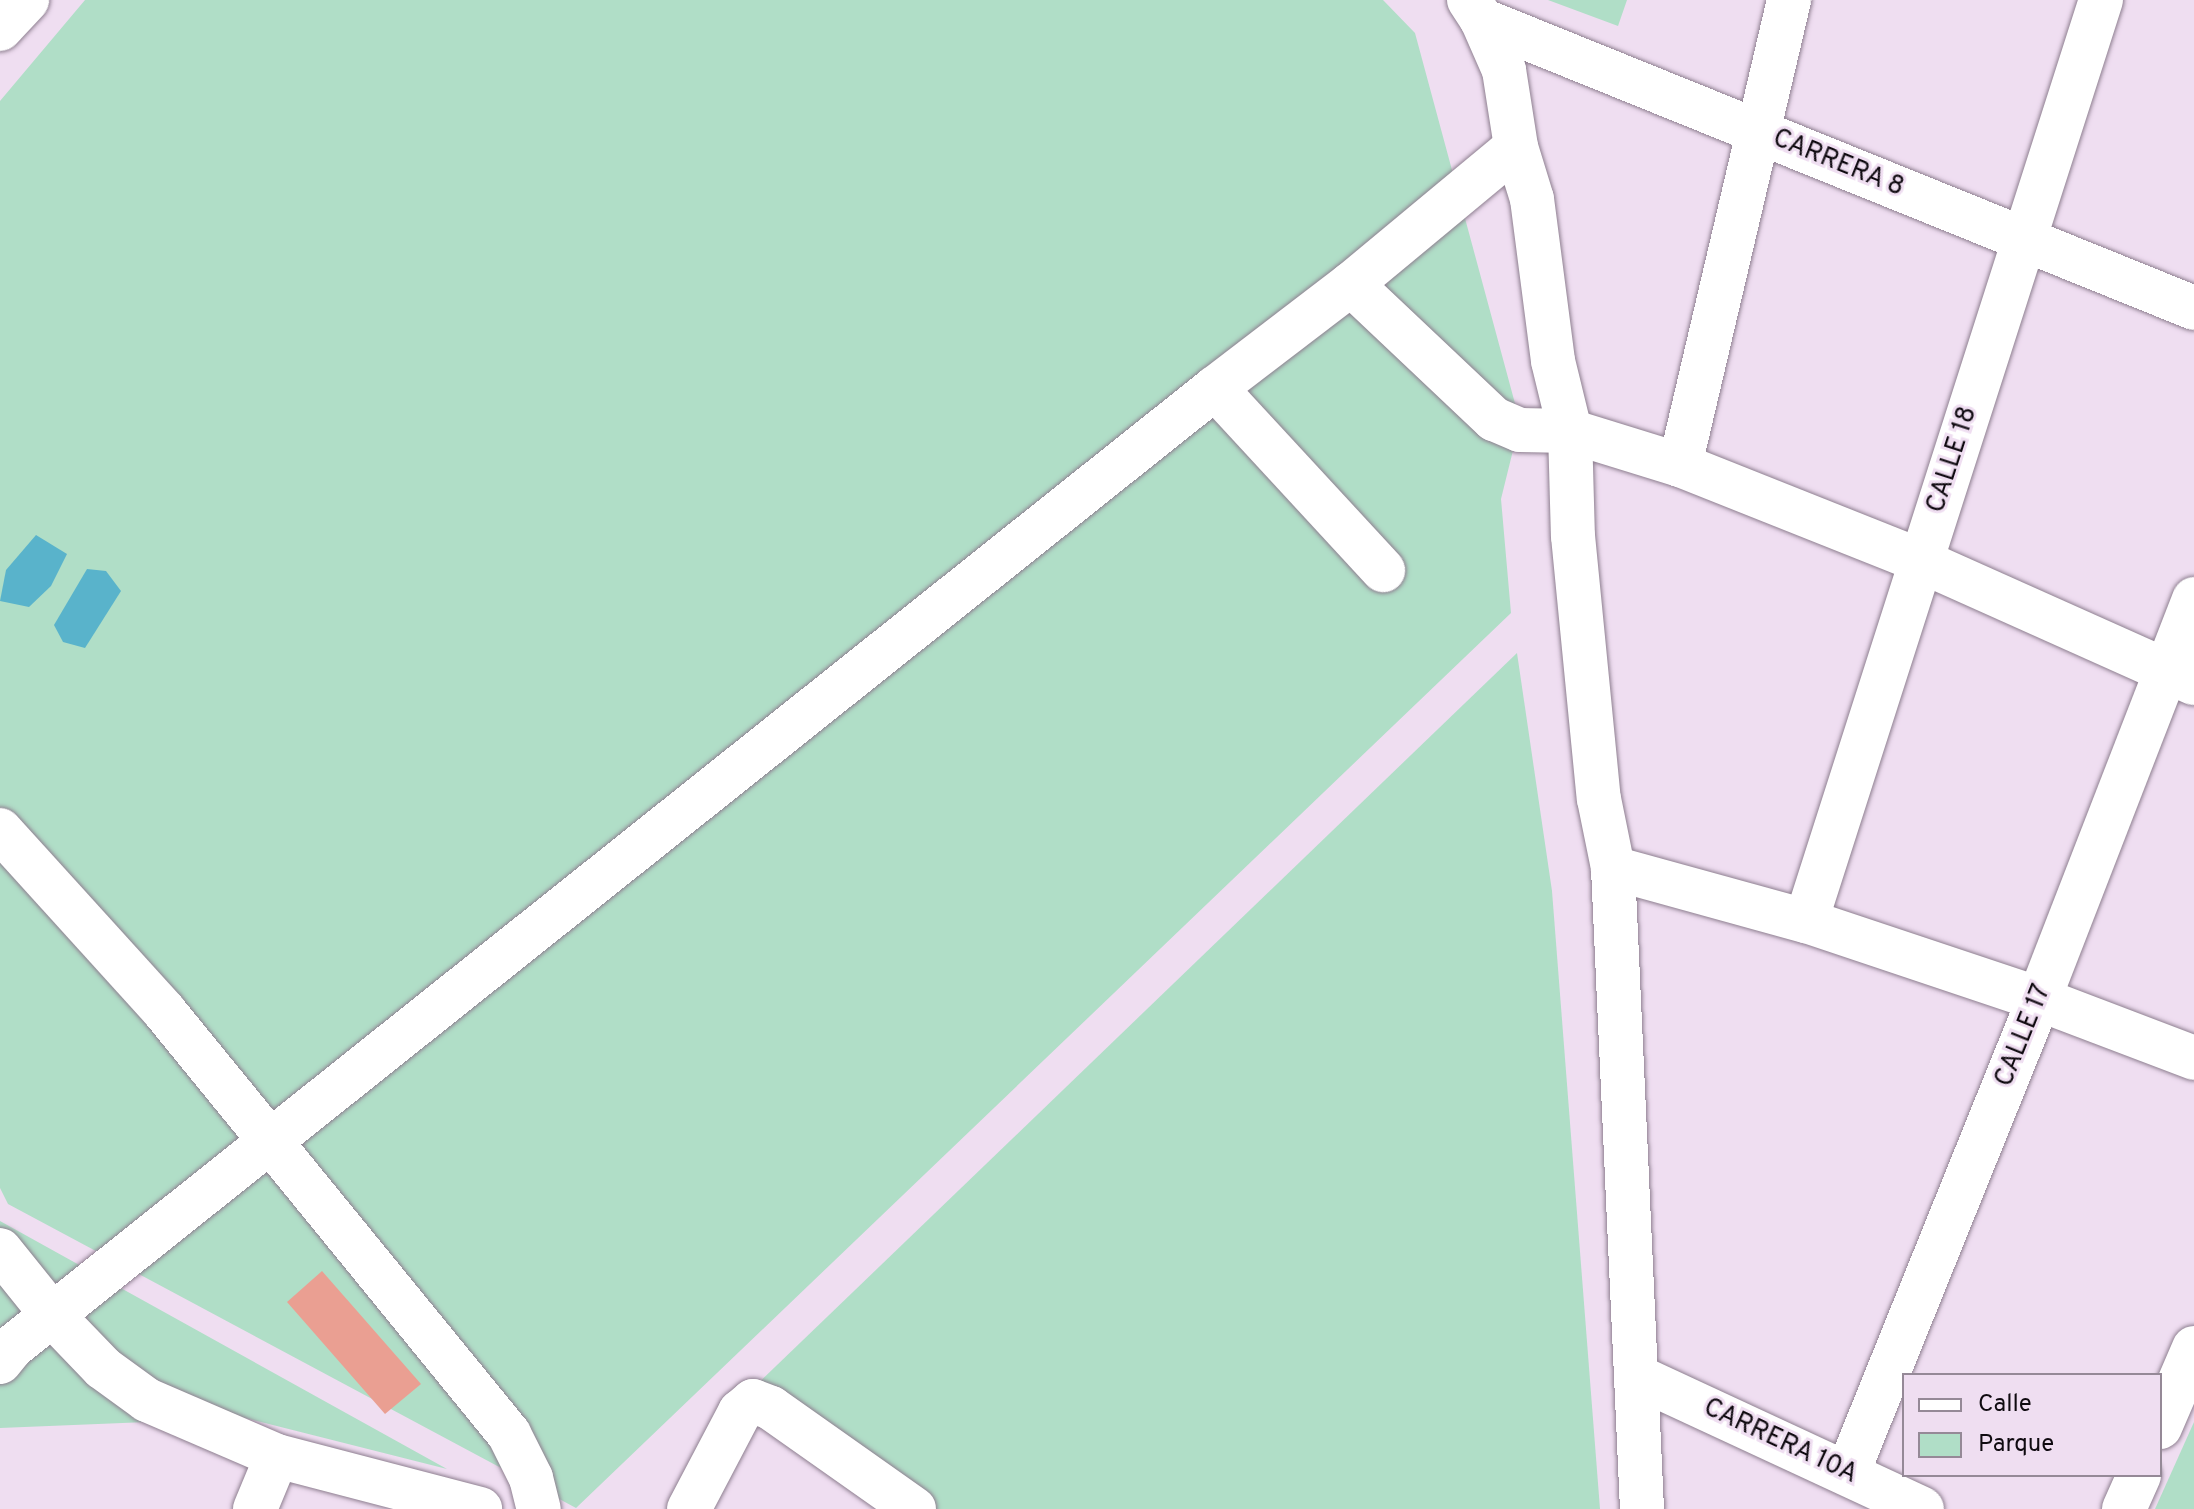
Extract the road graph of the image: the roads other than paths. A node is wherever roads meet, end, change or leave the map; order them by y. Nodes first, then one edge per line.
1 (27, 0) edge
2 (1789, 0) edge
3 (2101, 0) edge
4 (1476, 10) edge
5 (0, 29) edge
6 (1758, 132) junction
7 (1516, 147) junction
8 (2024, 239) junction
9 (1351, 284) junction
10 (2194, 308) edge
11 (1215, 388) junction
12 (1570, 431) junction
13 (1680, 465) junction
14 (1921, 561) junction
15 (1383, 570) dead end
16 (2194, 599) edge
17 (2179, 676) edge
18 (0, 830) edge
19 (1613, 868) junction
20 (1806, 921) junction
21 (2039, 999) junction
22 (2194, 1058) edge
23 (272, 1141) junction
24 (0, 1250) edge
25 (53, 1316) junction
26 (2194, 1348) edge
27 (0, 1362) edge
28 (1638, 1377) junction
29 (2162, 1422) edge
30 (277, 1456) junction
31 (1848, 1472) junction
32 (2138, 1477) edge
33 (255, 1509) edge
34 (480, 1509) edge
35 (539, 1509) edge
36 (689, 1509) edge
37 (914, 1509) edge
38 (1642, 1509) edge
39 (1922, 1509) edge
40 (2124, 1509) edge

1 - 5 street
2 - 6 street
3 - 8 street, CALLE 18
4 - 6 street, CARRERA 8
4 - 7 street
6 - 8 street, CARRERA 8
6 - 13 street
7 - 9 street
7 - 12 street
8 - 10 street, CARRERA 8
8 - 14 street, CALLE 18
9 - 11 street
9 - 12 street
11 - 15 street
11 - 23 street
12 - 13 street
12 - 19 street
13 - 14 street
14 - 17 street
14 - 20 street, CALLE 18
16 - 17 street, CALLE 17
17 - 21 street, CALLE 17
18 - 23 street
19 - 20 street
19 - 28 street
20 - 21 street
21 - 22 street
21 - 31 street, CALLE 17
23 - 25 street
23 - 35 street
24 - 25 street
25 - 27 street
25 - 30 street
26 - 29 street
28 - 31 street, CARRERA 10A
28 - 38 street
30 - 33 street
30 - 34 street
31 - 39 street, CARRERA 10A
32 - 40 street
36 - 37 street

